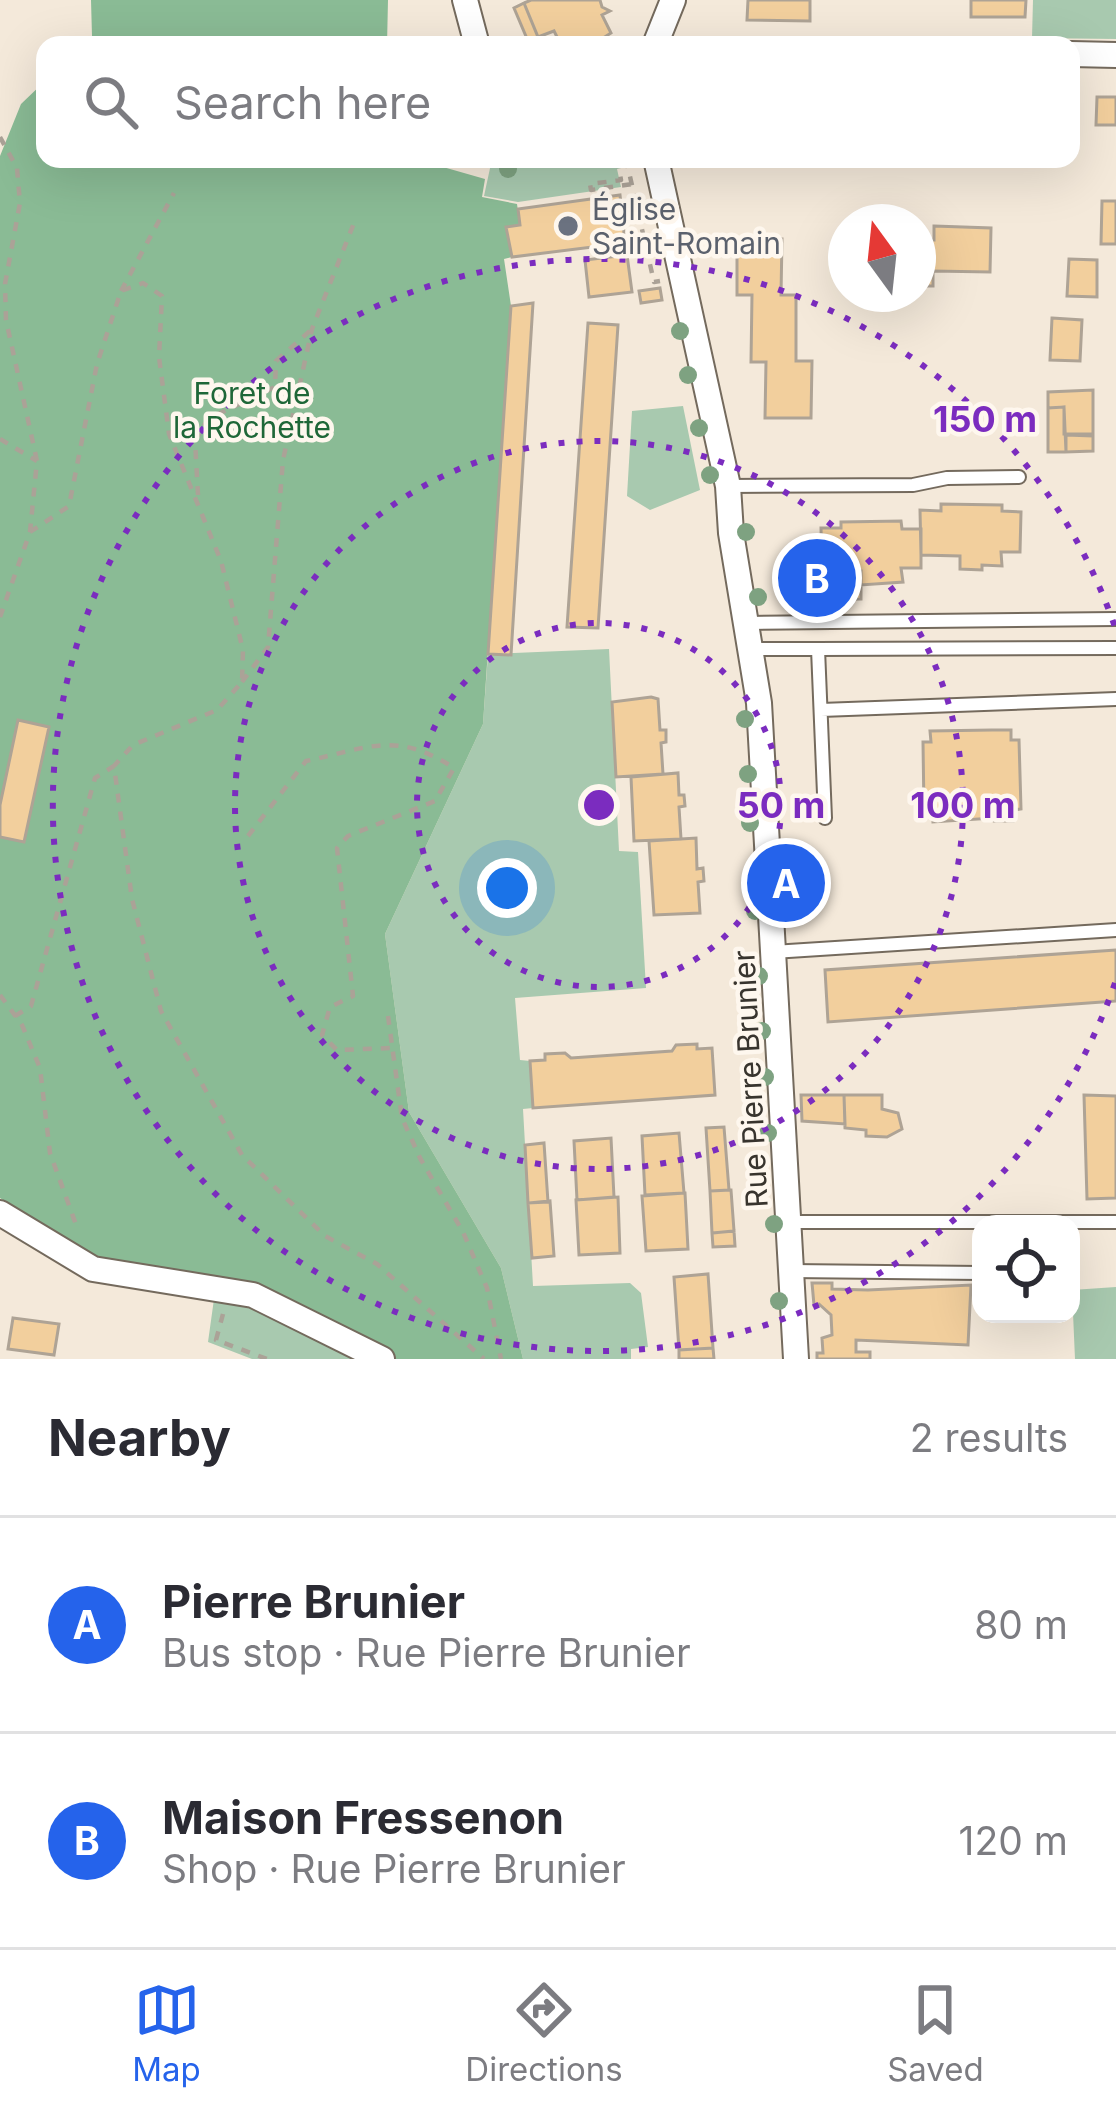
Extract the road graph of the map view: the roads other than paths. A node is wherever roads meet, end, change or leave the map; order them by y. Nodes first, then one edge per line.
1 (465, 0) edge
2 (674, 0) edge
3 (475, 36) edge
4 (659, 36) edge
5 (1080, 54) edge
6 (1116, 55) edge
7 (658, 168) edge
8 (1019, 477) dead end
9 (728, 486) junction
10 (1116, 619) edge
11 (751, 636) junction
12 (1116, 648) edge
13 (818, 649) junction
14 (1116, 699) edge
15 (820, 710) junction
16 (825, 818) dead end
17 (1116, 929) edge
18 (773, 952) junction
19 (0, 1213) edge
20 (787, 1222) junction
21 (1116, 1222) edge
22 (790, 1271) junction
23 (972, 1273) edge
24 (382, 1359) edge
25 (796, 1359) edge

1 - 3 street
2 - 4 street
5 - 6 street
7 - 9 street, Rue Pierre Brunier
8 - 9 lane
9 - 11 street, Rue Pierre Brunier
10 - 11 lane
11 - 13 lane
11 - 18 street, Rue Pierre Brunier
12 - 13 lane
13 - 15 lane
14 - 15 lane
15 - 16 lane
17 - 18 lane
18 - 20 street, Rue Pierre Brunier
19 - 24 street
20 - 21 lane
20 - 22 street, Rue Pierre Brunier
22 - 23 lane
22 - 25 street, Rue Pierre Brunier

